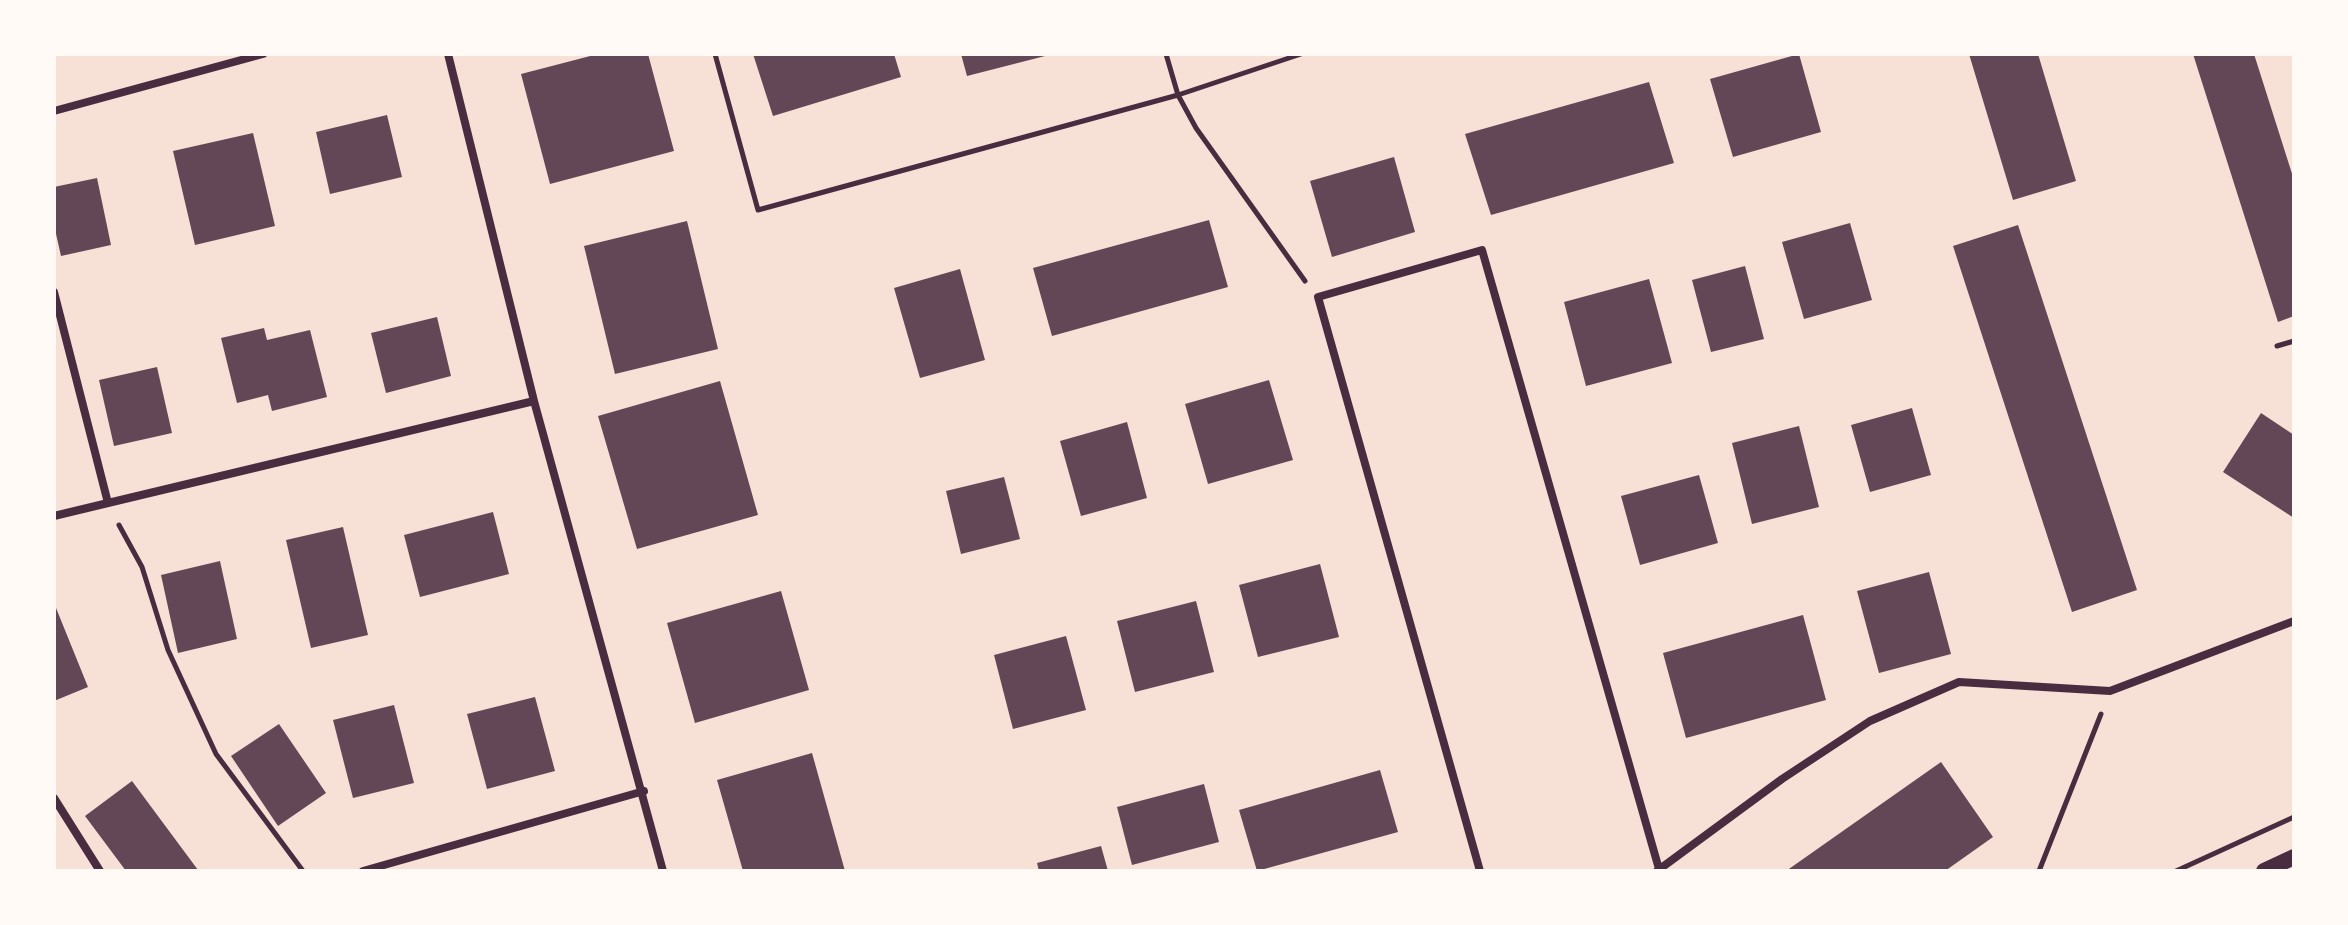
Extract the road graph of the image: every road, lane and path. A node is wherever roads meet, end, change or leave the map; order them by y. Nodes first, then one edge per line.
1 (263, 54) edge
2 (448, 54) edge
3 (715, 54) edge
4 (1166, 54) edge
5 (1301, 54) edge
6 (1178, 95) junction
7 (54, 111) edge
8 (54, 292) edge
9 (1318, 297) junction
10 (2294, 341) edge
11 (2277, 346) dead end
12 (534, 401) junction
13 (108, 503) junction
14 (54, 516) edge
15 (2294, 621) edge
16 (2110, 691) junction
17 (644, 791) junction
18 (54, 798) edge
19 (2294, 817) edge
20 (2294, 857) edge
21 (1658, 870) edge
22 (100, 871) edge
23 (303, 871) edge
24 (363, 871) edge
25 (663, 871) edge
26 (1480, 871) edge
27 (2039, 871) edge
28 (2176, 871) edge
29 (2264, 871) edge

1 - 7 street
2 - 12 street
3 - 6 path
4 - 6 path
5 - 6 path
6 - 9 path
8 - 13 street
9 - 21 street
9 - 26 street
10 - 11 path
12 - 13 street
12 - 17 street
13 - 14 street
13 - 23 path
15 - 16 street
16 - 21 street
16 - 27 path
17 - 24 street
17 - 25 street
18 - 22 street
19 - 28 path
20 - 29 main road

